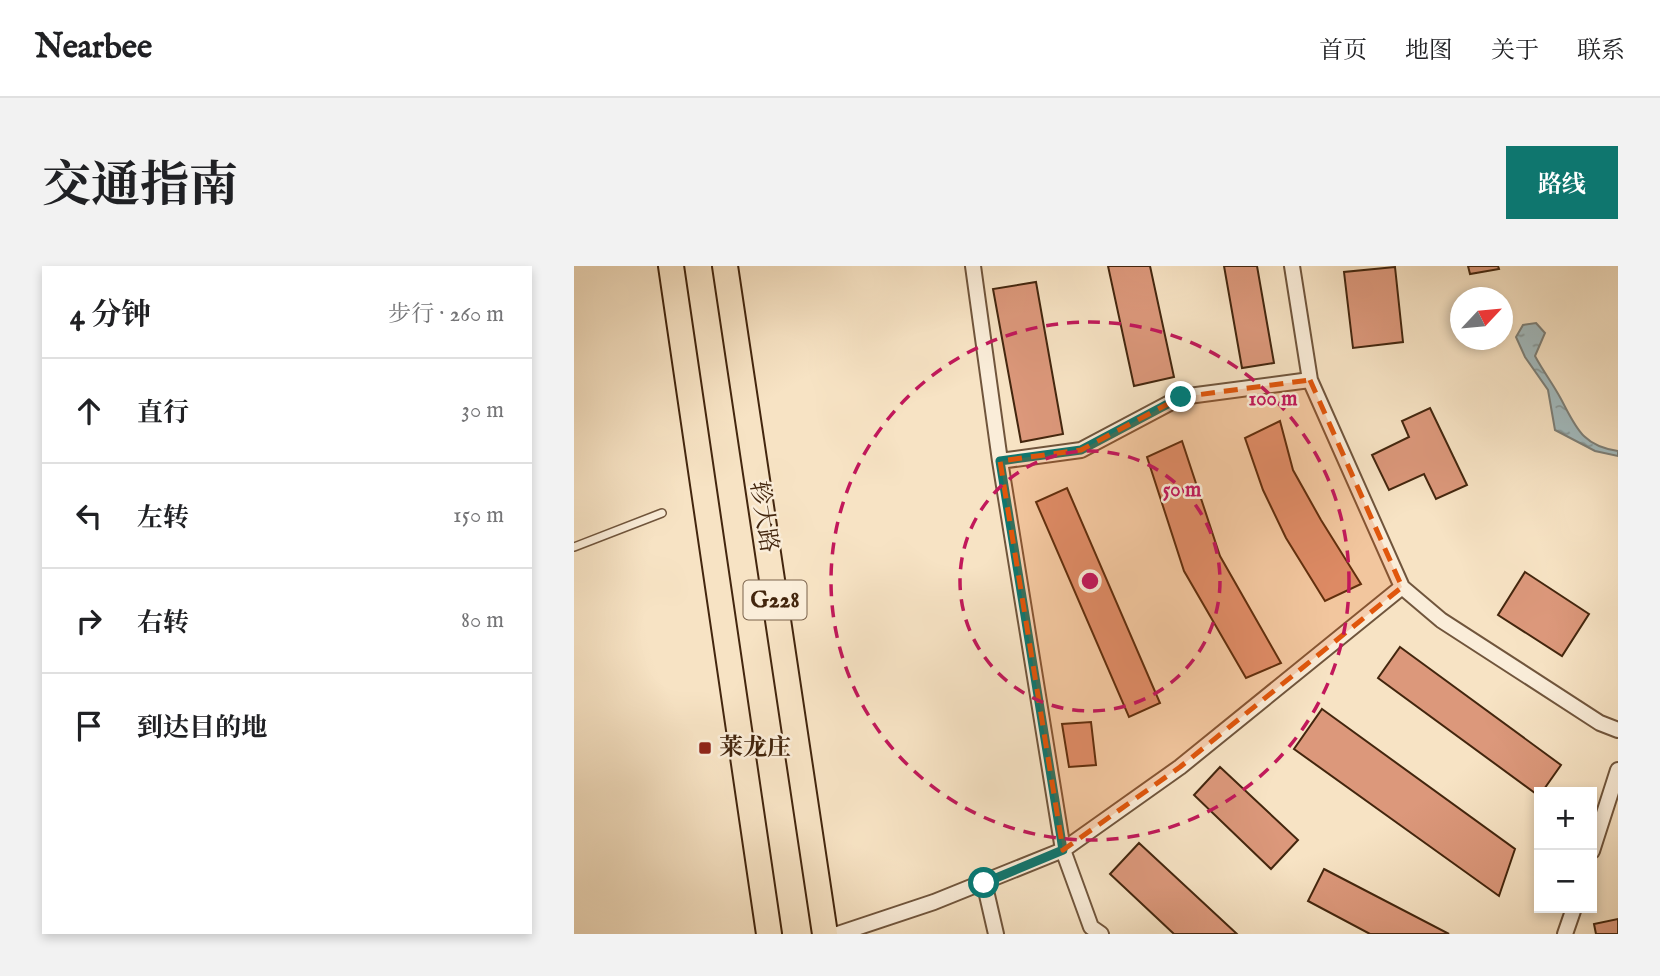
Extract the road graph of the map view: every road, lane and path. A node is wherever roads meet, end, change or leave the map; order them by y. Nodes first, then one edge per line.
1 (671, 266) edge
2 (725, 266) edge
3 (973, 266) edge
4 (1292, 266) edge
5 (1310, 380) junction
6 (1000, 461) junction
7 (662, 513) dead end
8 (574, 547) edge
9 (1402, 587) junction
10 (1618, 730) edge
11 (1618, 770) edge
12 (1063, 850) junction
13 (1592, 850) edge
14 (984, 883) junction
15 (1572, 913) edge
16 (769, 934) edge
17 (825, 934) edge
18 (838, 934) edge
19 (996, 934) edge
20 (1101, 934) edge
21 (1565, 934) edge

1 - 16 highway, G228
2 - 17 highway, 轸大路 / G228
3 - 6 street
4 - 5 street
5 - 6 street
5 - 9 street
6 - 12 street
7 - 8 lane
9 - 10 street
9 - 12 street
11 - 13 street
12 - 14 street
12 - 20 street
14 - 18 street
14 - 19 street
15 - 21 street

